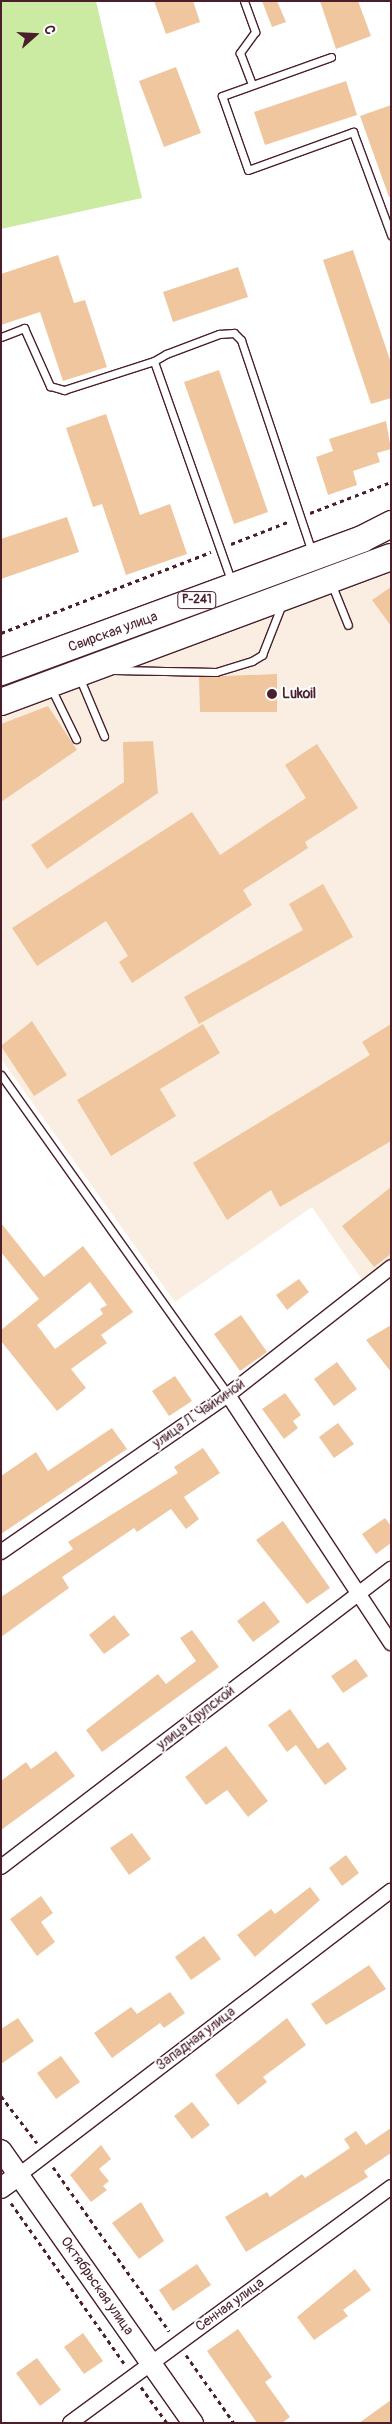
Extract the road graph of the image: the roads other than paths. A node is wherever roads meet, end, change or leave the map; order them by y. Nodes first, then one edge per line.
1 (244, 1) edge
2 (331, 56) dead end
3 (252, 85) junction
4 (391, 235) edge
5 (1, 337) edge
6 (154, 361) junction
7 (391, 524) edge
8 (314, 557) junction
9 (391, 557) edge
10 (330, 580) junction
11 (233, 586) junction
12 (283, 596) junction
13 (348, 625) dead end
14 (1, 672) edge
15 (86, 672) junction
16 (49, 685) junction
17 (1, 702) edge
18 (104, 736) dead end
19 (76, 739) dead end
20 (1, 1075) edge
21 (391, 1267) edge
22 (228, 1395) junction
23 (1, 1552) edge
24 (391, 1569) edge
25 (358, 1593) junction
26 (391, 1643) edge
27 (1, 1868) edge
28 (391, 1891) edge
29 (1, 2150) edge
30 (19, 2175) junction
31 (391, 2187) edge
32 (4, 2193) edge
33 (151, 2363) junction
34 (70, 2423) edge
35 (193, 2423) edge

1 - 3 lane
2 - 3 lane
3 - 4 lane
5 - 6 lane
6 - 8 lane
6 - 11 lane
7 - 8 highway, Свирская улица / Р-241
8 - 11 highway, Свирская улица / Р-241
9 - 10 highway, Свирская улица / Р-241
10 - 12 highway, Свирская улица / Р-241
10 - 13 lane
11 - 14 highway, Свирская улица / Р-241
12 - 15 highway, Свирская улица / Р-241
12 - 15 lane
15 - 16 highway, Свирская улица / Р-241
15 - 18 lane
16 - 17 highway, Свирская улица / Р-241
16 - 19 lane
20 - 22 lane
21 - 22 street, улица Л. Чайкиной
22 - 23 street, улица Л. Чайкиной
22 - 25 street
24 - 25 street, улица Крупской
25 - 26 street
25 - 27 street, улица Крупской
28 - 30 street, Западная улица
29 - 30 main road, Октябрьская улица
30 - 32 main road, Западная улица
30 - 33 main road, Октябрьская улица
31 - 33 street, Сенная улица
33 - 34 street, Сенная улица
33 - 35 main road, Октябрьская улица

